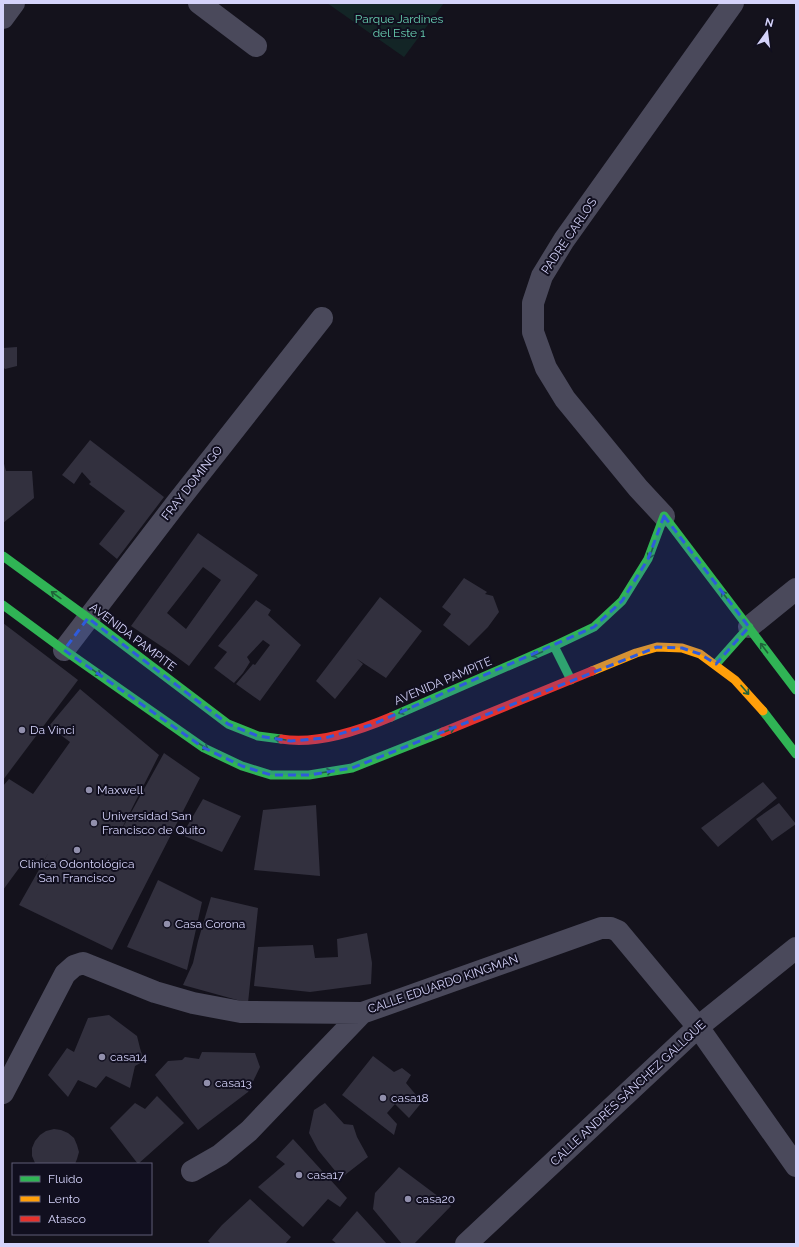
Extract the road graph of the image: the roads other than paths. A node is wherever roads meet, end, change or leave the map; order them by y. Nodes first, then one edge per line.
1 (14, 3) edge
2 (199, 3) edge
3 (734, 3) edge
4 (3, 18) edge
5 (256, 46) dead end
6 (322, 318) dead end
7 (664, 516) junction
8 (3, 556) edge
9 (796, 589) edge
10 (3, 605) edge
11 (88, 618) junction
12 (749, 627) junction
13 (554, 646) junction
14 (64, 650) junction
15 (716, 664) junction
16 (571, 680) junction
17 (796, 690) edge
18 (796, 754) edge
19 (796, 948) edge
20 (362, 1013) junction
21 (698, 1027) junction
22 (3, 1093) edge
23 (796, 1166) edge
24 (192, 1172) dead end
25 (466, 1244) edge

1 - 4 street
2 - 5 street
3 - 7 street, PADRE CARLOS
6 - 11 street, FRAY DOMINGO
12 -> 7 street
7 -> 13 street, AVENIDA PAMPITE
11 -> 8 street, AVENIDA PAMPITE
9 - 12 street
10 - 14 street
13 -> 11 street, AVENIDA PAMPITE
11 - 14 street, FRAY DOMINGO
12 - 15 street
17 -> 12 street
13 - 16 street
14 -> 16 street
15 - 16 street
15 -> 18 street
19 - 21 street, CALLE ANDRÉS SÁNCHEZ GALLQUE
20 - 21 street, CALLE EDUARDO KINGMAN
20 - 22 street, CALLE EDUARDO KINGMAN
20 - 24 street
21 - 23 street, CALLE EDUARDO KINGMAN
21 - 25 street, CALLE ANDRÉS SÁNCHEZ GALLQUE

